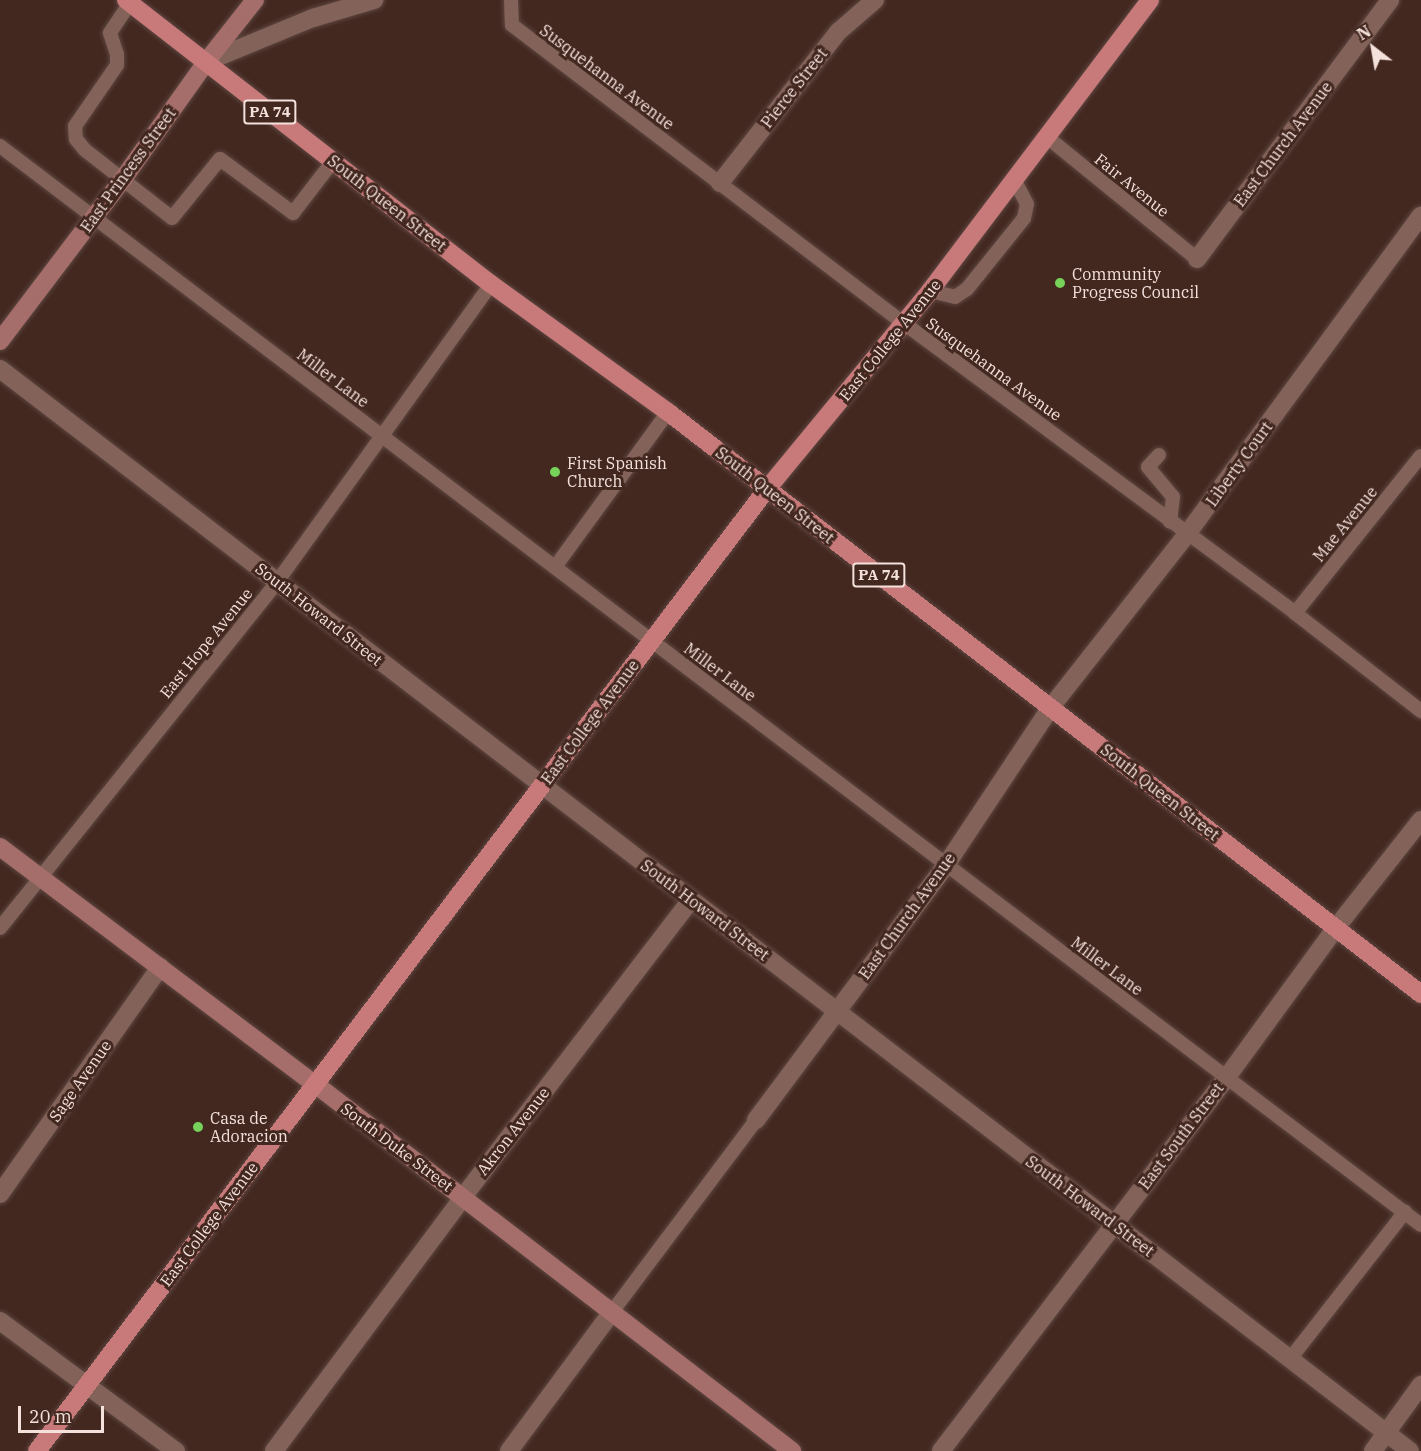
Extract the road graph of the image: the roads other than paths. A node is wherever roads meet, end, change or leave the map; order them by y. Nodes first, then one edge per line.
1 (255, 0) edge
2 (375, 0) edge
3 (511, 0) edge
4 (875, 0) edge
5 (1150, 0) edge
6 (1390, 0) edge
7 (128, 2) edge
8 (206, 62) junction
9 (1047, 137) junction
10 (0, 146) edge
11 (333, 161) junction
12 (123, 179) junction
13 (1014, 180) junction
14 (720, 183) junction
15 (1421, 216) edge
16 (94, 217) junction
17 (1197, 259) joint
18 (491, 284) junction
19 (930, 291) junction
20 (905, 324) junction
21 (0, 340) edge
22 (0, 369) edge
23 (669, 412) junction
24 (383, 437) junction
25 (1159, 455) dead end
26 (1421, 456) edge
27 (767, 489) junction
28 (1170, 522) junction
29 (1187, 534) junction
30 (555, 567) junction
31 (277, 582) junction
32 (1295, 613) junction
33 (652, 641) junction
34 (1051, 707) junction
35 (1421, 711) edge
36 (542, 785) junction
37 (1421, 820) edge
38 (0, 847) edge
39 (946, 865) junction
40 (40, 878) junction
41 (691, 900) junction
42 (0, 928) edge
43 (1335, 929) junction
44 (160, 967) junction
45 (1421, 994) edge
46 (837, 1011) junction
47 (1227, 1077) junction
48 (315, 1084) junction
49 (756, 1120) joint
50 (0, 1194) edge
51 (462, 1197) junction
52 (1405, 1212) junction
53 (1114, 1224) junction
54 (1421, 1225) edge
55 (612, 1312) junction
56 (0, 1321) edge
57 (1290, 1359) junction
58 (1421, 1385) edge
59 (86, 1386) junction
60 (1386, 1433) junction
61 (37, 1451) edge
62 (176, 1451) edge
63 (274, 1451) edge
64 (509, 1451) edge
65 (792, 1451) edge
66 (940, 1451) edge
67 (1372, 1451) edge
68 (1410, 1451) edge

1 - 8 street, East Princess Street
2 - 8 street
3 - 14 lane, Susquehanna Avenue
4 - 14 street, Pierce Street
5 - 9 main road, East College Avenue
6 - 17 street, East Church Avenue
7 - 8 main road, South Queen Street / PA 74
7 - 12 lane
8 - 11 main road, South Queen Street / PA 74
8 - 12 street, East Princess Street
9 - 13 main road, East College Avenue
9 - 17 lane, Fair Avenue
10 - 16 lane, Miller Lane
11 - 12 lane
11 - 18 main road, South Queen Street / PA 74
12 - 16 street, East Princess Street
13 - 19 main road, East College Avenue
13 - 19 lane
14 - 20 lane, Susquehanna Avenue
15 - 29 street, Liberty Court
16 - 21 street, East Princess Street
16 - 24 lane, Miller Lane
18 - 23 main road, South Queen Street / PA 74
18 - 24 lane, East Hope Avenue
19 - 20 main road, East College Avenue
20 - 27 main road, East College Avenue
20 - 28 lane, Susquehanna Avenue
22 - 31 street, South Howard Street
23 - 27 main road, South Queen Street / PA 74
23 - 30 lane
24 - 30 lane, Miller Lane
24 - 31 lane, East Hope Avenue
25 - 28 lane
26 - 32 lane, Mae Avenue
27 - 33 main road, East College Avenue
27 - 34 main road, South Queen Street / PA 74
28 - 29 lane, Susquehanna Avenue
29 - 32 lane, Susquehanna Avenue
29 - 34 street, Liberty Court
30 - 33 lane, Miller Lane
31 - 36 street, South Howard Street
31 - 40 lane, East Hope Avenue
32 - 35 lane, Susquehanna Avenue
33 - 36 main road, East College Avenue
33 - 39 lane, Miller Lane
34 - 39 street, East Church Avenue
34 - 43 main road, South Queen Street / PA 74
36 - 41 street, South Howard Street
36 - 48 main road, East College Avenue
37 - 43 street, East South Street
38 - 40 street, South Duke Street
39 - 46 street, East Church Avenue
39 - 47 lane, Miller Lane
40 - 42 lane, East Hope Avenue
40 - 44 street, South Duke Street
41 - 46 street, South Howard Street
41 - 51 street, Akron Avenue
43 - 45 main road, South Queen Street / PA 74
43 - 47 street, East South Street
44 - 48 street, South Duke Street
44 - 50 street, Sage Avenue
46 - 49 street, East Church Avenue
46 - 53 street, South Howard Street
47 - 52 lane, Miller Lane
47 - 53 street, East South Street
48 - 51 street, South Duke Street
48 - 59 main road, East College Avenue
49 - 55 lane
51 - 55 street, South Duke Street
51 - 63 street, Akron Avenue
52 - 54 lane, Miller Lane
52 - 57 lane
53 - 57 street, South Howard Street
53 - 66 street, East South Street
55 - 64 street
55 - 65 street, South Duke Street
56 - 59 street
57 - 60 street, South Howard Street
58 - 60 street
59 - 61 main road, East College Avenue
59 - 62 street
60 - 67 street
60 - 68 street, South Howard Street

